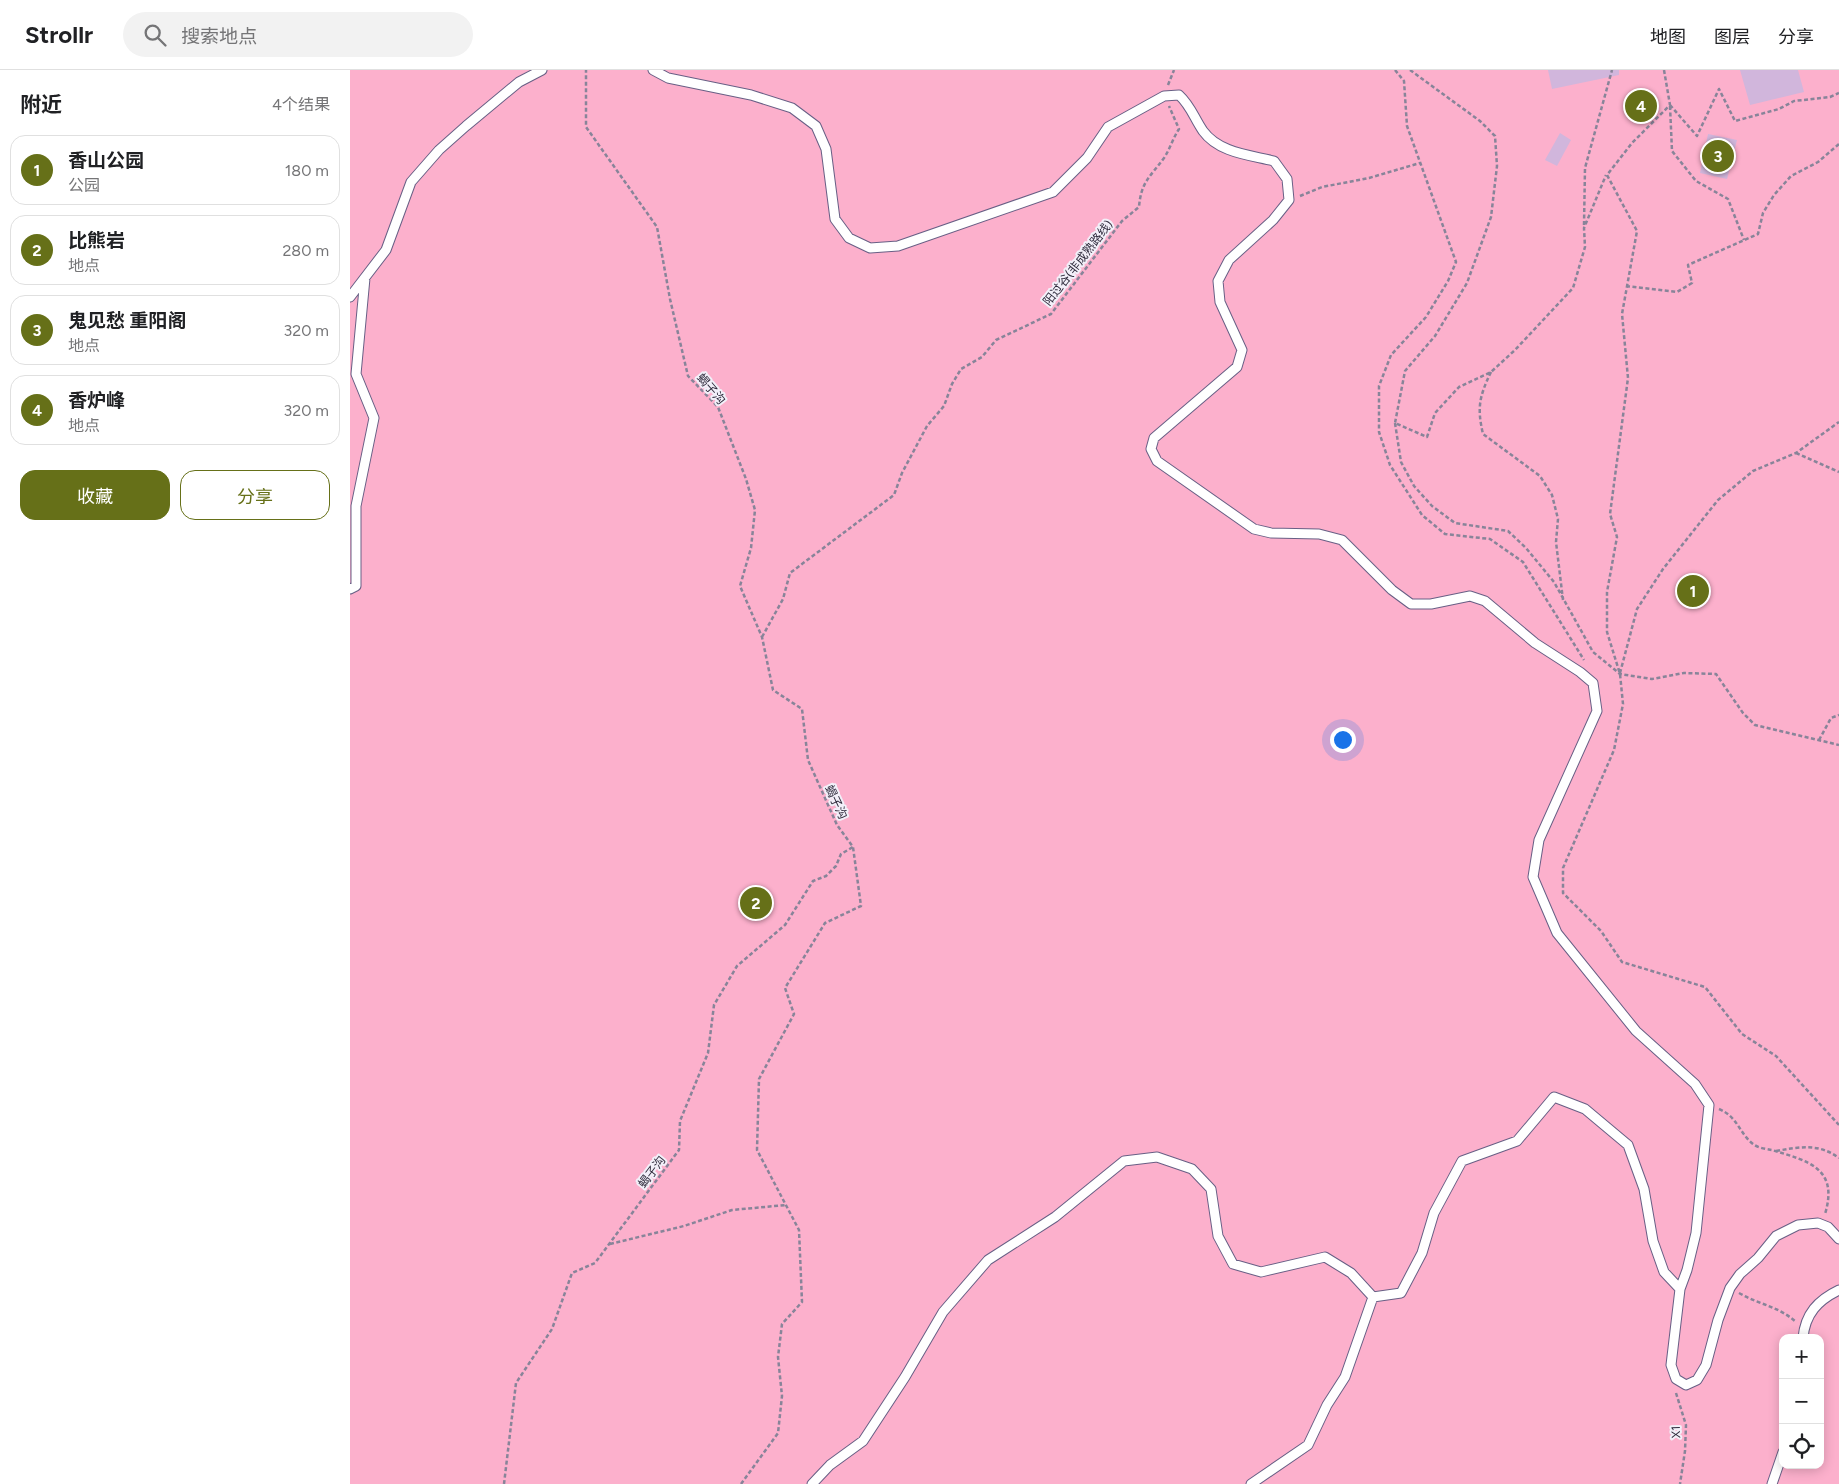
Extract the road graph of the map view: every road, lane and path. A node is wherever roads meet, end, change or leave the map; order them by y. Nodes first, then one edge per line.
1 (542, 70) edge
2 (586, 70) edge
3 (653, 70) edge
4 (1395, 70) edge
5 (1410, 70) edge
6 (1612, 70) edge
7 (1664, 70) edge
8 (1839, 93) edge
9 (1164, 96) junction
10 (1670, 104) junction
11 (1839, 144) edge
12 (1420, 163) junction
13 (1606, 175) junction
14 (1290, 200) junction
15 (1584, 228) junction
16 (1744, 240) junction
17 (365, 278) junction
18 (1626, 286) junction
19 (350, 297) edge
20 (1490, 372) junction
21 (1839, 422) edge
22 (1395, 423) junction
23 (1796, 453) junction
24 (1839, 472) edge
25 (350, 589) edge
26 (1564, 601) junction
27 (762, 638) junction
28 (1620, 674) junction
29 (1593, 683) junction
30 (1839, 716) edge
31 (1819, 740) junction
32 (1839, 745) edge
33 (853, 847) junction
34 (1709, 1105) junction
35 (1839, 1124) edge
36 (1775, 1151) junction
37 (1839, 1158) edge
38 (786, 1205) junction
39 (1818, 1223) junction
40 (1839, 1239) edge
41 (608, 1244) junction
42 (1730, 1288) junction
43 (1680, 1289) junction
44 (1839, 1290) edge
45 (1373, 1297) junction
46 (1801, 1334) edge
47 (1676, 1380) junction
48 (1779, 1464) edge
49 (504, 1484) edge
50 (741, 1484) edge
51 (812, 1484) edge
52 (1251, 1484) edge
53 (1680, 1484) edge
54 (1772, 1484) edge

1 - 17 lane
2 - 27 path, 蝎子沟
3 - 9 lane
4 - 12 path
5 - 22 path
6 - 15 path
7 - 10 path
8 - 10 path
9 - 14 lane
9 - 27 path, 阳过谷(非成熟路线)
10 - 13 path
10 - 16 path
11 - 16 path
12 - 14 path
12 - 29 path
13 - 15 path
13 - 18 path
14 - 29 lane
15 - 20 path
16 - 18 path
17 - 19 lane
17 - 25 lane
18 - 28 path
20 - 22 path
20 - 26 path
21 - 23 path
22 - 26 path
23 - 24 path
23 - 28 path
26 - 28 path
27 - 33 path, 蝎子沟
28 - 31 path
28 - 35 path
29 - 34 lane
30 - 31 path
31 - 32 path
33 - 38 path
33 - 41 path, 蝎子沟
34 - 36 path
34 - 43 lane
36 - 37 path
36 - 39 path
38 - 41 path
38 - 50 path
39 - 40 lane
39 - 42 lane
41 - 49 path, 蝎子沟
42 - 46 path
42 - 47 lane
43 - 45 lane
43 - 47 lane
44 - 46 lane
45 - 51 lane
45 - 52 lane
47 - 53 path, X1
48 - 54 lane

